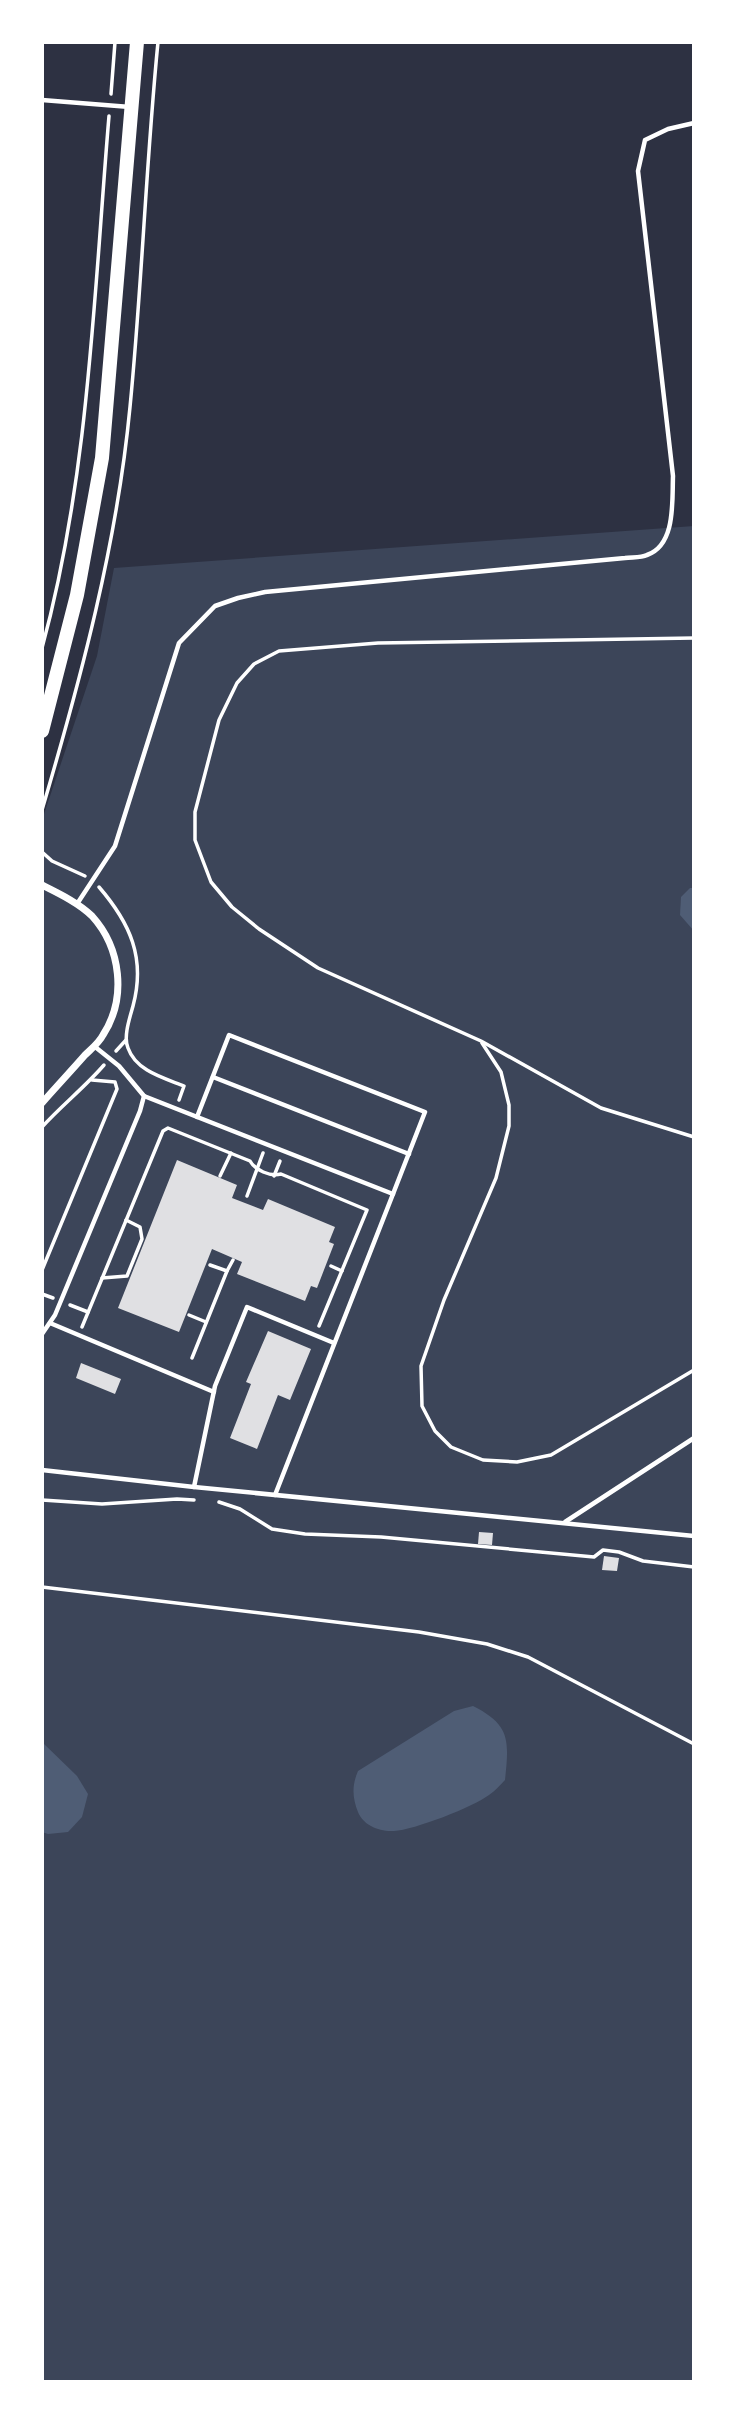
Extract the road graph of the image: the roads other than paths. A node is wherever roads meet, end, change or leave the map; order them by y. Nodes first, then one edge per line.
1 (137, 42) edge
2 (42, 100) edge
3 (131, 107) junction
4 (694, 122) edge
5 (42, 731) edge
6 (42, 885) edge
7 (77, 905) junction
8 (94, 1046) junction
9 (213, 1077) junction
10 (144, 1096) junction
11 (42, 1103) edge
12 (197, 1117) junction
13 (409, 1154) junction
14 (393, 1194) junction
15 (50, 1323) junction
16 (42, 1334) edge
17 (334, 1343) junction
18 (214, 1392) junction
19 (694, 1438) edge
20 (42, 1470) edge
21 (194, 1488) junction
22 (275, 1495) junction
23 (565, 1522) junction
24 (694, 1536) edge

1 - 3 main road
2 - 3 lane
3 - 5 main road
4 - 7 lane
6 - 7 street
7 - 8 street
8 - 10 lane
8 - 11 street
9 - 12 lane
9 - 13 lane
9 - 13 lane
10 - 12 lane
10 - 15 lane
12 - 14 lane
13 - 14 lane
14 - 17 lane
15 - 16 lane
15 - 18 lane
17 - 18 lane
17 - 22 lane
18 - 21 lane
19 - 23 lane
20 - 21 lane
21 - 22 lane
22 - 23 lane
23 - 24 lane

